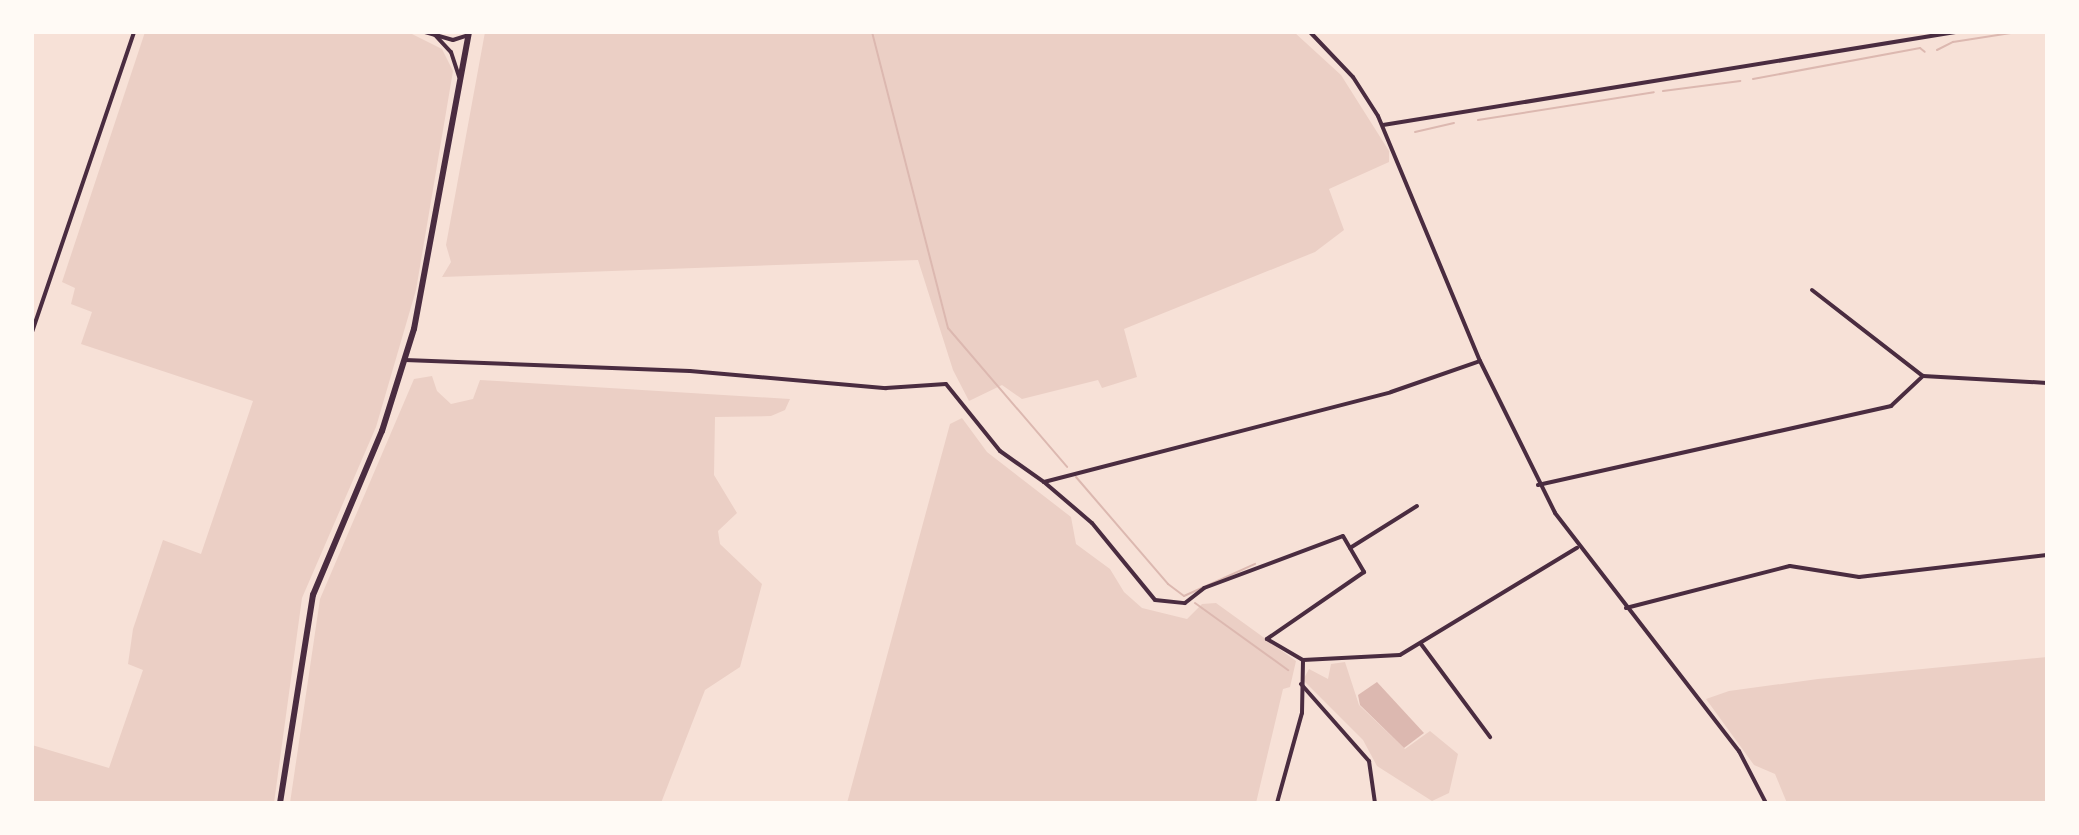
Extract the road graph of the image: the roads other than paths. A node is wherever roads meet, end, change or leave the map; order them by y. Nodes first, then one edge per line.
1 (134, 32) edge
2 (425, 32) edge
3 (1310, 32) edge
4 (1956, 32) edge
5 (467, 33) edge
6 (435, 35) junction
7 (460, 83) junction
8 (1383, 125) junction
9 (1812, 290) dead end
10 (32, 332) edge
11 (405, 360) junction
12 (1480, 361) junction
13 (1923, 376) junction
14 (2047, 383) edge
15 (1044, 482) junction
16 (1538, 485) junction
17 (1417, 506) dead end
18 (1350, 548) junction
19 (1577, 548) junction
20 (2047, 555) edge
21 (1626, 608) junction
22 (1421, 644) junction
23 (1303, 660) junction
24 (1299, 682) junction
25 (1490, 737) dead end
26 (280, 803) edge
27 (1277, 803) edge
28 (1375, 803) edge
29 (1766, 803) edge

1 - 10 street
2 - 6 street
3 - 8 street
4 - 8 street
5 - 6 street
5 - 7 main road
6 - 7 street
7 - 11 main road
8 - 12 street
9 - 13 street
11 - 15 street
11 - 26 main road
12 - 15 street
12 - 16 street
13 - 14 street
13 - 16 street
15 - 18 street
16 - 19 street
17 - 18 street
18 - 23 street
19 - 21 street
19 - 22 street
20 - 21 street
21 - 29 street
22 - 23 street
22 - 25 street
23 - 24 street
24 - 27 street
24 - 28 street

